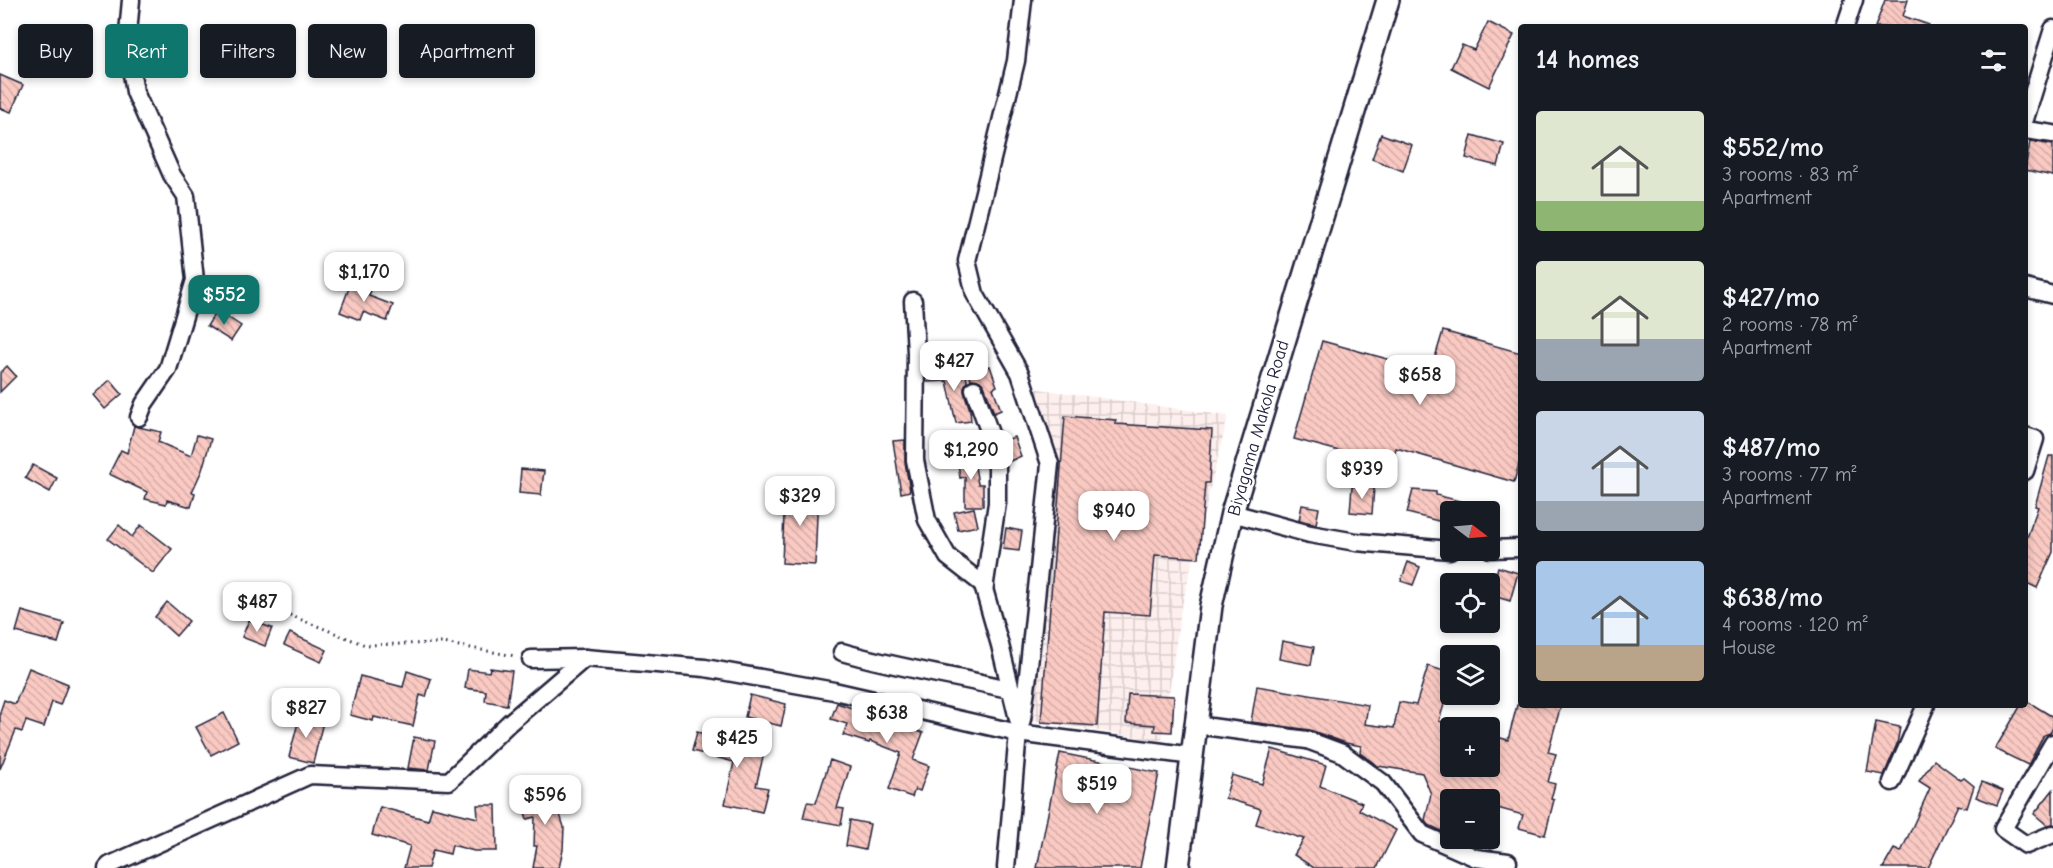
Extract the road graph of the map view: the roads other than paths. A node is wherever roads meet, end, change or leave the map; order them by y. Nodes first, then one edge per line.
1 (131, 0) edge
2 (1023, 0) edge
3 (1388, 0) edge
4 (1854, 0) edge
5 (1846, 24) edge
6 (2053, 29) edge
7 (2028, 109) edge
8 (2028, 130) edge
9 (2053, 134) edge
10 (2028, 289) edge
11 (2053, 295) edge
12 (913, 301) dead end
13 (974, 389) dead end
14 (139, 417) dead end
15 (2028, 437) edge
16 (2028, 461) edge
17 (1232, 513) junction
18 (1518, 548) edge
19 (1440, 549) edge
20 (1500, 549) edge
21 (984, 586) junction
22 (842, 652) dead end
23 (585, 658) junction
24 (531, 659) road end
25 (1011, 690) junction
26 (1925, 708) edge
27 (1196, 725) junction
28 (1019, 729) junction
29 (2053, 743) edge
30 (1192, 756) junction
31 (1892, 782) dead end
32 (2053, 834) edge
33 (1508, 862) dead end
34 (109, 867) edge
35 (1006, 868) edge
36 (1178, 868) edge

1 - 14 street
2 - 28 street
3 - 17 main road, Biyagama Makola Road
4 - 5 street
6 - 7 street
8 - 9 street
10 - 11 street
12 - 21 street
13 - 21 street
15 - 16 street
17 - 19 street
17 - 27 main road, Biyagama Makola Road
18 - 20 street
21 - 25 street
22 - 25 street
23 - 24 street
23 - 28 street
23 - 34 street
25 - 28 street
26 - 31 street
27 - 30 main road, Biyagama Makola Road
27 - 33 street
28 - 30 street
28 - 35 street
29 - 32 street
30 - 36 main road, Biyagama Makola Road

